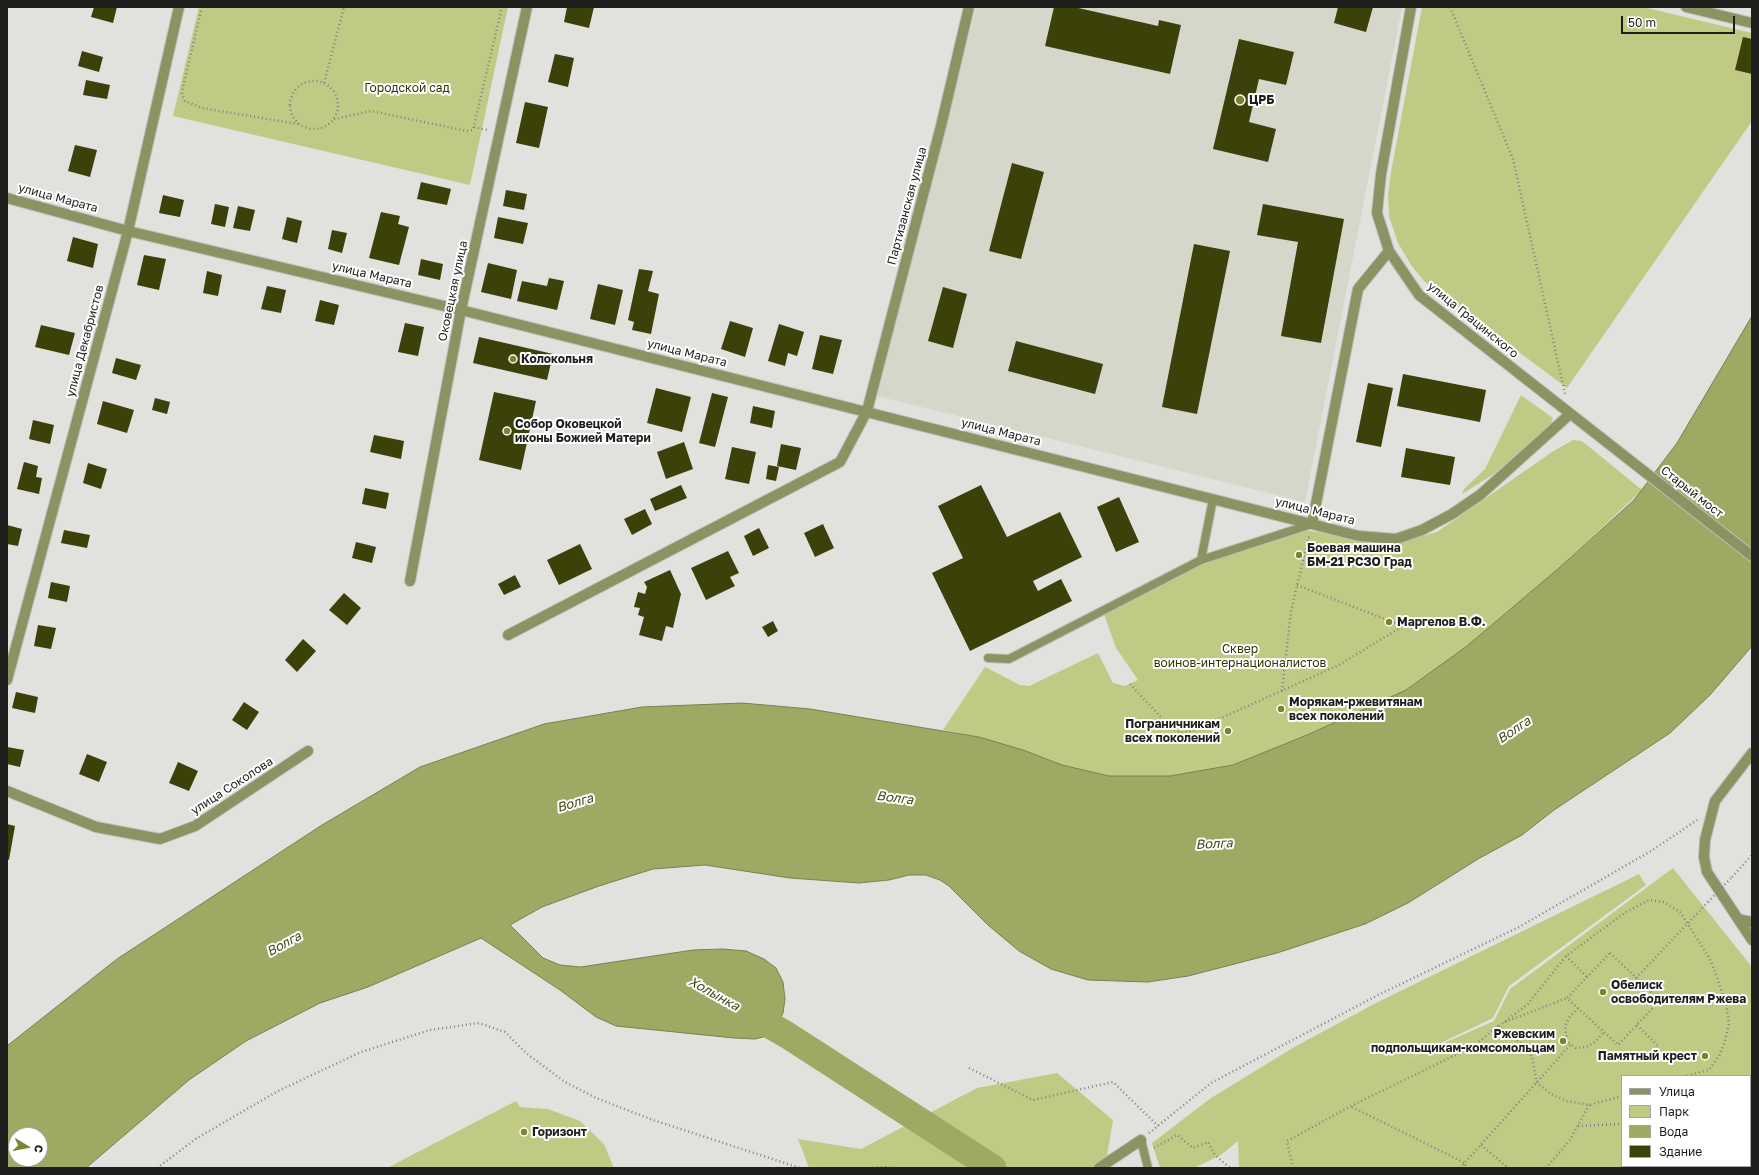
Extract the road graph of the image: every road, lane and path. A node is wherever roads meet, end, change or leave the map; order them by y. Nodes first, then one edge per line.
1 (179, 7) edge
2 (202, 7) edge
3 (344, 7) edge
4 (502, 7) edge
5 (527, 7) edge
6 (970, 7) edge
7 (1411, 7) edge
8 (1450, 7) edge
9 (1686, 7) edge
10 (1752, 22) edge
11 (324, 83) junction
12 (334, 119) junction
13 (298, 124) junction
14 (7, 198) edge
15 (128, 231) junction
16 (1389, 251) junction
17 (461, 310) junction
18 (866, 411) junction
19 (1570, 414) junction
20 (1616, 448) joint
21 (1213, 499) junction
22 (1312, 524) junction
23 (1752, 556) edge
24 (1202, 560) junction
25 (410, 581) dead end
26 (1297, 585) junction
27 (508, 635) dead end
28 (988, 658) dead end
29 (7, 680) edge
30 (1130, 684) dead end
31 (1282, 692) junction
32 (308, 751) dead end
33 (1752, 753) edge
34 (7, 791) edge
35 (1712, 810) junction
36 (1752, 855) edge
37 (1738, 919) junction
38 (1752, 922) edge
39 (1688, 923) junction
40 (1752, 940) edge
41 (1566, 956) junction
42 (1587, 977) junction
43 (1636, 978) junction
44 (1567, 998) junction
45 (1578, 1008) junction
46 (1502, 1023) junction
47 (1637, 1025) junction
48 (1499, 1026) junction
49 (1604, 1032) junction
50 (1571, 1044) junction
51 (1659, 1047) dead end
52 (969, 1068) dead end
53 (1690, 1075) edge
54 (1537, 1083) junction
55 (1621, 1096) edge
56 (1589, 1105) junction
57 (1351, 1106) junction
58 (1621, 1124) edge
59 (1158, 1126) junction
60 (1578, 1126) junction
61 (1141, 1140) junction
62 (1481, 1145) junction
63 (1144, 1154) junction
64 (1465, 1163) junction
65 (157, 1168) edge
66 (800, 1168) edge
67 (869, 1168) edge
68 (896, 1168) edge
69 (1099, 1168) edge
70 (1148, 1168) edge
71 (1230, 1168) edge
72 (1293, 1168) edge
73 (1460, 1168) edge
74 (1466, 1168) edge
75 (1508, 1168) edge
76 (1546, 1168) edge

1 - 15 street, улица Декабристов
2 - 13 path
3 - 11 path
4 - 12 path
5 - 17 street, Оковецкая улица
6 - 18 street, Партизанская улица
7 - 16 street, улица Грацинского
8 - 19 path
9 - 10 street
11 - 12 path
11 - 13 path
12 - 13 path
14 - 15 street, улица Марата
15 - 17 street, улица Марата
15 - 29 street, улица Декабристов
16 - 19 street, улица Грацинского
16 - 22 street
17 - 18 street, улица Марата
17 - 25 street, Оковецкая улица
18 - 21 street, улица Марата
18 - 27 street, Партизанская улица
19 - 20 street, улица Грацинского
19 - 22 street, улица Марата
20 - 23 street, Старый мост
21 - 22 street, улица Марата
21 - 24 lane
22 - 24 lane
22 - 26 path
24 - 28 lane
26 - 31 path
26 - 31 path
30 - 31 path
32 - 34 street, улица Соколова
33 - 35 street
35 - 37 street
35 - 59 path
36 - 39 path, bridge
37 - 38 street
37 - 40 street
39 - 41 path
39 - 43 path
39 - 53 path
41 - 42 path
41 - 46 path
42 - 43 path
42 - 44 path
43 - 47 path
44 - 45 path
44 - 46 path
45 - 49 path
45 - 50 path
46 - 48 path
47 - 49 path
47 - 51 path
48 - 54 path
48 - 57 path
49 - 50 path
50 - 54 path
52 - 59 path
54 - 56 path
54 - 62 path
55 - 56 path
56 - 60 path
57 - 64 path
57 - 72 path
58 - 60 path
59 - 61 path
60 - 76 path
61 - 63 lane
61 - 69 street
62 - 64 path
62 - 75 path
63 - 70 lane
63 - 71 path
64 - 73 path
64 - 74 path
65 - 66 path
67 - 68 path

